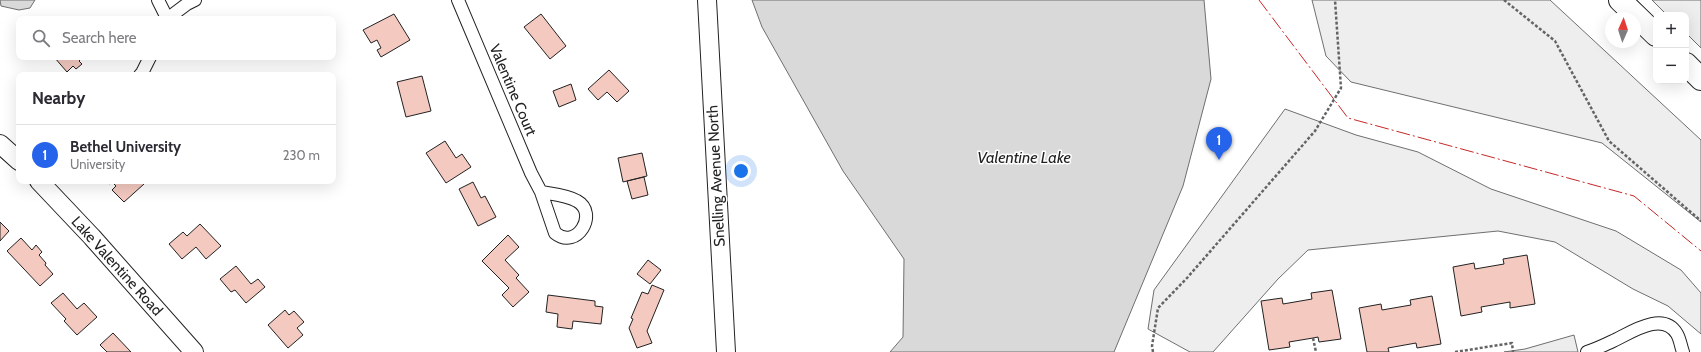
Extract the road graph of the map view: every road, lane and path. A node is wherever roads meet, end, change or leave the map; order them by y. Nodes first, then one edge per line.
1 (158, 0) edge
2 (195, 0) edge
3 (458, 0) edge
4 (707, 0) edge
5 (1335, 0) edge
6 (1504, 0) edge
7 (1620, 0) edge
8 (166, 16) edge
9 (170, 16) edge
10 (1653, 32) edge
11 (148, 60) edge
12 (1689, 67) edge
13 (142, 72) edge
14 (1701, 79) edge
15 (0, 144) edge
16 (16, 158) edge
17 (42, 184) edge
18 (540, 192) dead end
19 (1701, 221) edge
20 (1313, 338) dead end
21 (194, 352) edge
22 (726, 352) edge
23 (1153, 352) edge
24 (1316, 352) edge
25 (1455, 352) edge
26 (1513, 352) edge
27 (1587, 352) edge
28 (1683, 352) edge

1 - 8 street
2 - 9 street
3 - 18 street, Valentine Court
4 - 22 street, Snelling Avenue North
5 - 23 path
6 - 19 path
7 - 10 highway
11 - 13 street
12 - 14 highway
15 - 16 street
17 - 21 street, Lake Valentine Road
20 - 24 path
25 - 26 path
27 - 28 street

